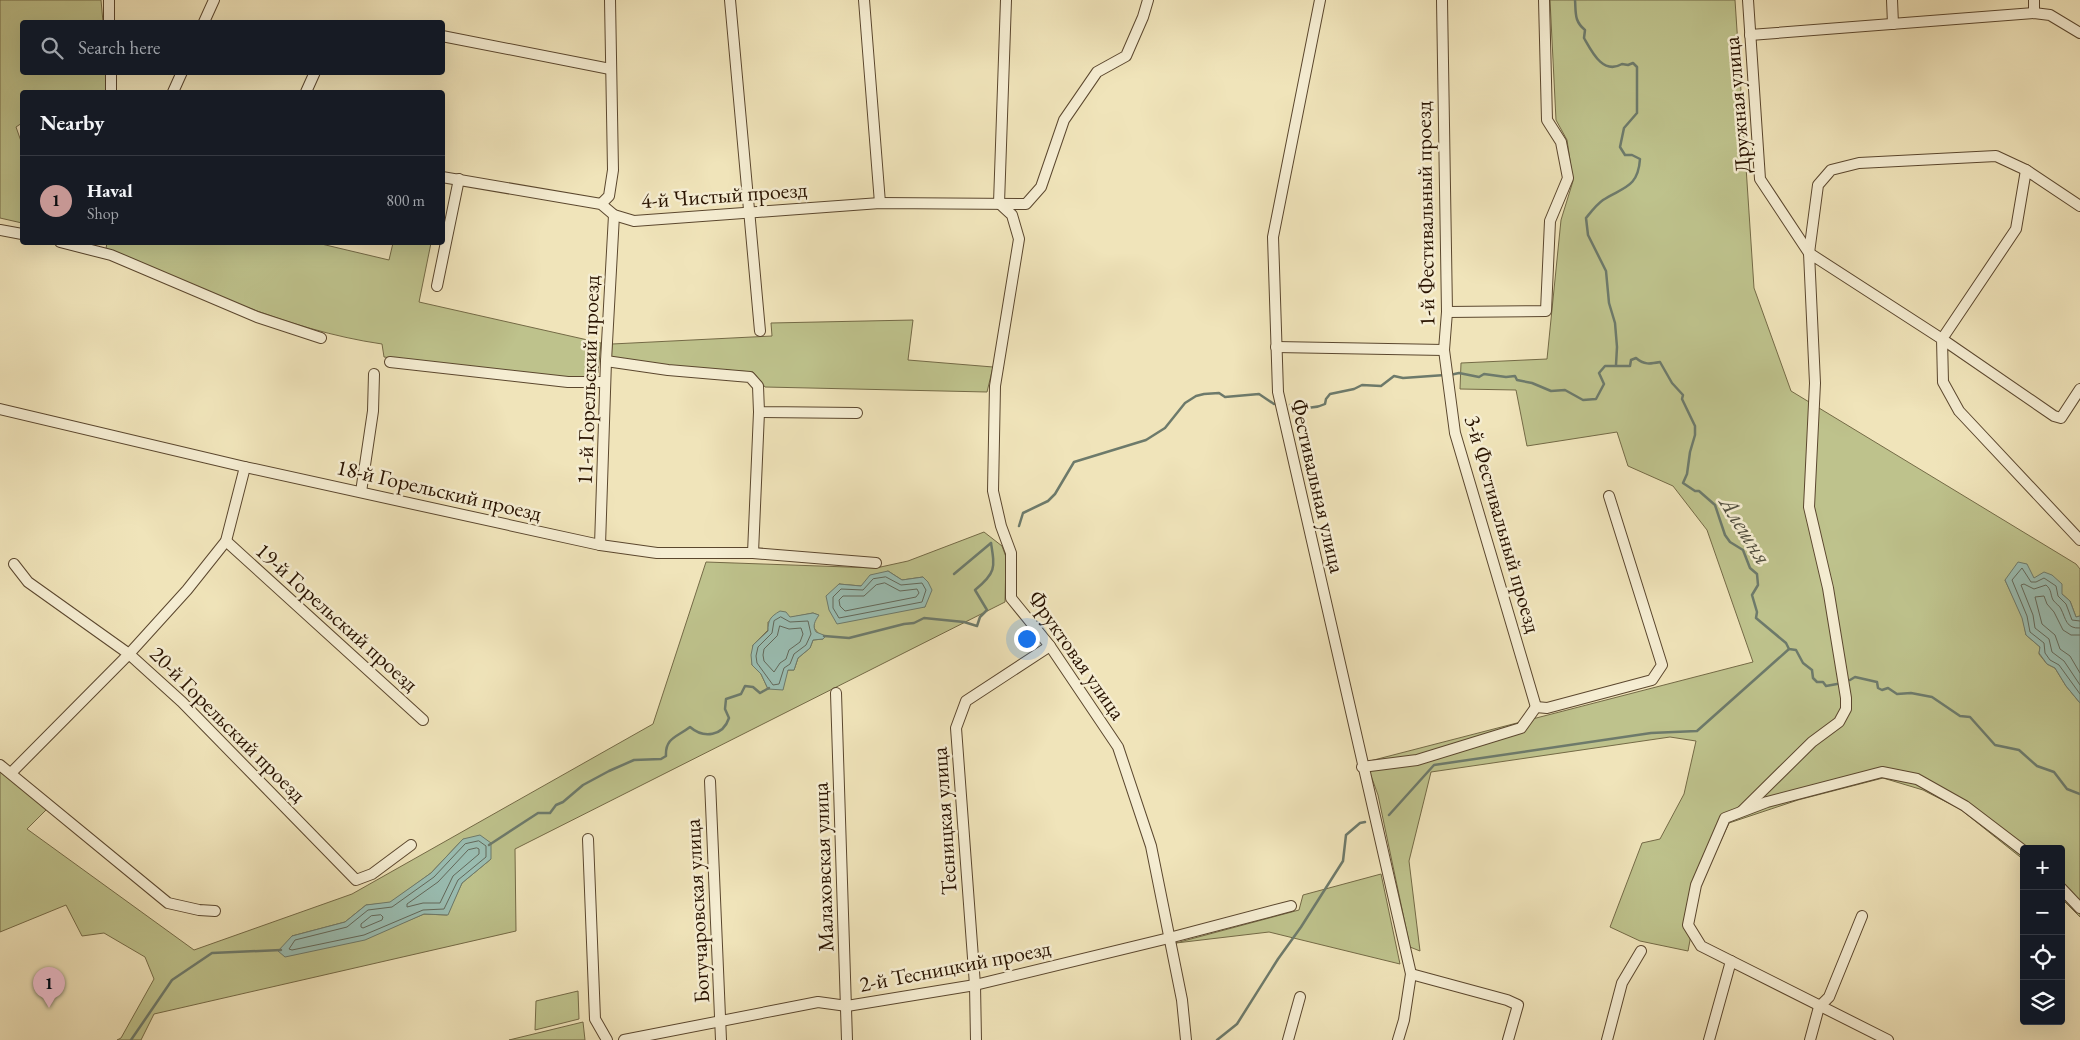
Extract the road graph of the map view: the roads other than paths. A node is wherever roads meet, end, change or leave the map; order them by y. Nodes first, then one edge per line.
1 (109, 0) edge
2 (214, 0) edge
3 (610, 0) edge
4 (730, 0) edge
5 (864, 0) edge
6 (1006, 0) edge
7 (1148, 0) edge
8 (1320, 0) edge
9 (1442, 0) edge
10 (1544, 0) edge
11 (1748, 0) edge
12 (1892, 0) edge
13 (2034, 0) edge
14 (2034, 13) junction
15 (109, 20) edge
16 (205, 20) edge
17 (1893, 24) junction
18 (2080, 33) edge
19 (1750, 35) junction
20 (445, 37) edge
21 (610, 69) junction
22 (111, 75) edge
23 (181, 75) edge
24 (314, 75) edge
25 (111, 90) edge
26 (175, 90) edge
27 (307, 90) edge
28 (2026, 170) junction
29 (445, 177) edge
30 (458, 179) junction
31 (880, 203) junction
32 (999, 203) junction
33 (601, 204) junction
34 (2080, 206) edge
35 (749, 212) junction
36 (614, 215) junction
37 (0, 230) edge
38 (20, 234) edge
39 (95, 246) edge
40 (1809, 253) junction
41 (437, 286) dead end
42 (1447, 312) junction
43 (760, 331) dead end
44 (321, 338) dead end
45 (1942, 339) junction
46 (1276, 348) junction
47 (1444, 350) junction
48 (606, 361) junction
49 (390, 362) dead end
50 (374, 374) dead end
51 (605, 382) junction
52 (2080, 389) edge
53 (0, 409) edge
54 (759, 412) junction
55 (857, 414) dead end
56 (245, 467) junction
57 (361, 492) junction
58 (1609, 496) dead end
59 (2080, 540) edge
60 (226, 541) junction
61 (600, 546) junction
62 (753, 553) junction
63 (876, 563) dead end
64 (14, 564) dead end
65 (1050, 646) junction
66 (129, 654) junction
67 (836, 693) dead end
68 (1536, 707) junction
69 (423, 720) dead end
70 (0, 765) edge
71 (1362, 767) junction
72 (11, 773) junction
73 (710, 781) dead end
74 (1742, 811) junction
75 (588, 839) dead end
76 (411, 845) dead end
77 (2020, 848) edge
78 (2063, 890) edge
79 (1291, 906) dead end
80 (2080, 908) edge
81 (215, 911) dead end
82 (1862, 916) dead end
83 (1169, 938) junction
84 (1641, 951) dead end
85 (1731, 961) junction
86 (1411, 974) junction
87 (975, 985) junction
88 (1300, 998) dead end
89 (847, 1006) junction
90 (1819, 1007) junction
91 (721, 1020) junction
92 (607, 1040) edge
93 (624, 1040) edge
94 (721, 1040) edge
95 (847, 1040) edge
96 (976, 1040) edge
97 (1186, 1040) edge
98 (1288, 1040) edge
99 (1398, 1040) edge
100 (1508, 1040) edge
101 (1607, 1040) edge
102 (1709, 1040) edge
103 (1810, 1040) edge
104 (1888, 1040) edge

1 - 15 street
2 - 16 street
3 - 21 street
4 - 35 street
5 - 31 street
6 - 32 street
7 - 32 street, 4-й Чистый проезд
8 - 46 street, Фестивальная улица
9 - 42 street, 1-й Фестивальный проезд
10 - 42 street
11 - 19 street, Дружная улица
12 - 17 street
13 - 14 street
14 - 17 street
14 - 18 street
17 - 19 street
19 - 40 street, Дружная улица
20 - 21 street
21 - 33 street
22 - 25 street
23 - 26 street
24 - 27 street
28 - 34 street
28 - 40 street
28 - 45 street
29 - 30 street
30 - 33 street
30 - 41 street
31 - 32 street, 4-й Чистый проезд
31 - 35 street, 4-й Чистый проезд
32 - 65 street, Фруктовая улица
33 - 36 street, 4-й Чистый проезд
35 - 36 street, 4-й Чистый проезд
35 - 43 street
36 - 48 street, 11-й Горельский проезд
37 - 38 street
39 - 44 street
40 - 45 street
40 - 74 street
42 - 47 street, 1-й Фестивальный проезд
45 - 52 street
45 - 59 street
46 - 47 street, 1-й Фестивальный проезд
46 - 71 street, Фестивальная улица
47 - 68 street, 3-й Фестивальный проезд
48 - 51 street, 11-й Горельский проезд
48 - 54 street
49 - 51 street
50 - 57 street
51 - 61 street, 11-й Горельский проезд
53 - 56 street, 18-й Горельский проезд
54 - 55 street
54 - 62 street
56 - 57 street, 18-й Горельский проезд
56 - 60 street
57 - 61 street, 18-й Горельский проезд
58 - 68 street
60 - 66 street
60 - 69 street, 19-й Горельский проезд
61 - 62 street, 18-й Горельский проезд
62 - 63 street, 18-й Горельский проезд
64 - 66 street, 20-й Горельский проезд
65 - 83 street, Фруктовая улица
65 - 87 street, Тесницкая улица
66 - 72 street
66 - 76 street, 20-й Горельский проезд
67 - 89 street, Малаховская улица
68 - 71 street
70 - 72 street
71 - 86 street, Фестивальная улица
72 - 81 street
73 - 91 street, Богучаровская улица
74 - 77 street
74 - 85 street
75 - 92 street
78 - 80 street
79 - 83 street, 2-й Тесницкий проезд
82 - 90 street
83 - 87 street, 2-й Тесницкий проезд
83 - 97 street, Фруктовая улица
84 - 101 street
85 - 90 street
85 - 102 street
86 - 99 street
86 - 100 street
87 - 89 street, 2-й Тесницкий проезд
87 - 96 street, Тесницкая улица
88 - 98 street
89 - 91 street, 2-й Тесницкий проезд
89 - 95 street, Малаховская улица
90 - 103 street
90 - 104 street
91 - 93 street, 2-й Тесницкий проезд
91 - 94 street, Богучаровская улица

